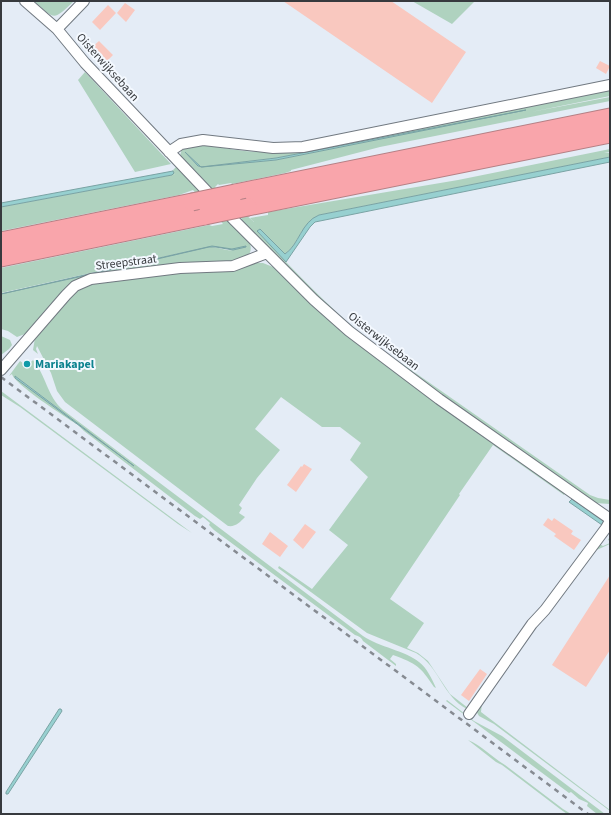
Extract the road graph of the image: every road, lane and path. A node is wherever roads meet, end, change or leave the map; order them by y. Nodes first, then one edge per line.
1 (25, 1) edge
2 (84, 1) edge
3 (57, 29) junction
4 (610, 85) edge
5 (610, 117) edge
6 (610, 134) edge
7 (170, 152) junction
8 (1, 241) edge
9 (267, 253) junction
10 (1, 258) edge
11 (1, 370) edge
12 (610, 520) edge
13 (469, 714) dead end

1 - 3 street, Oisterwijksebaan
2 - 3 street
3 - 7 street, Oisterwijksebaan
4 - 7 street
5 - 8 highway, bridge
6 - 10 highway, bridge
7 - 9 street, Oisterwijksebaan
9 - 11 street, Streepstraat
9 - 12 street, Oisterwijksebaan
12 - 13 street

